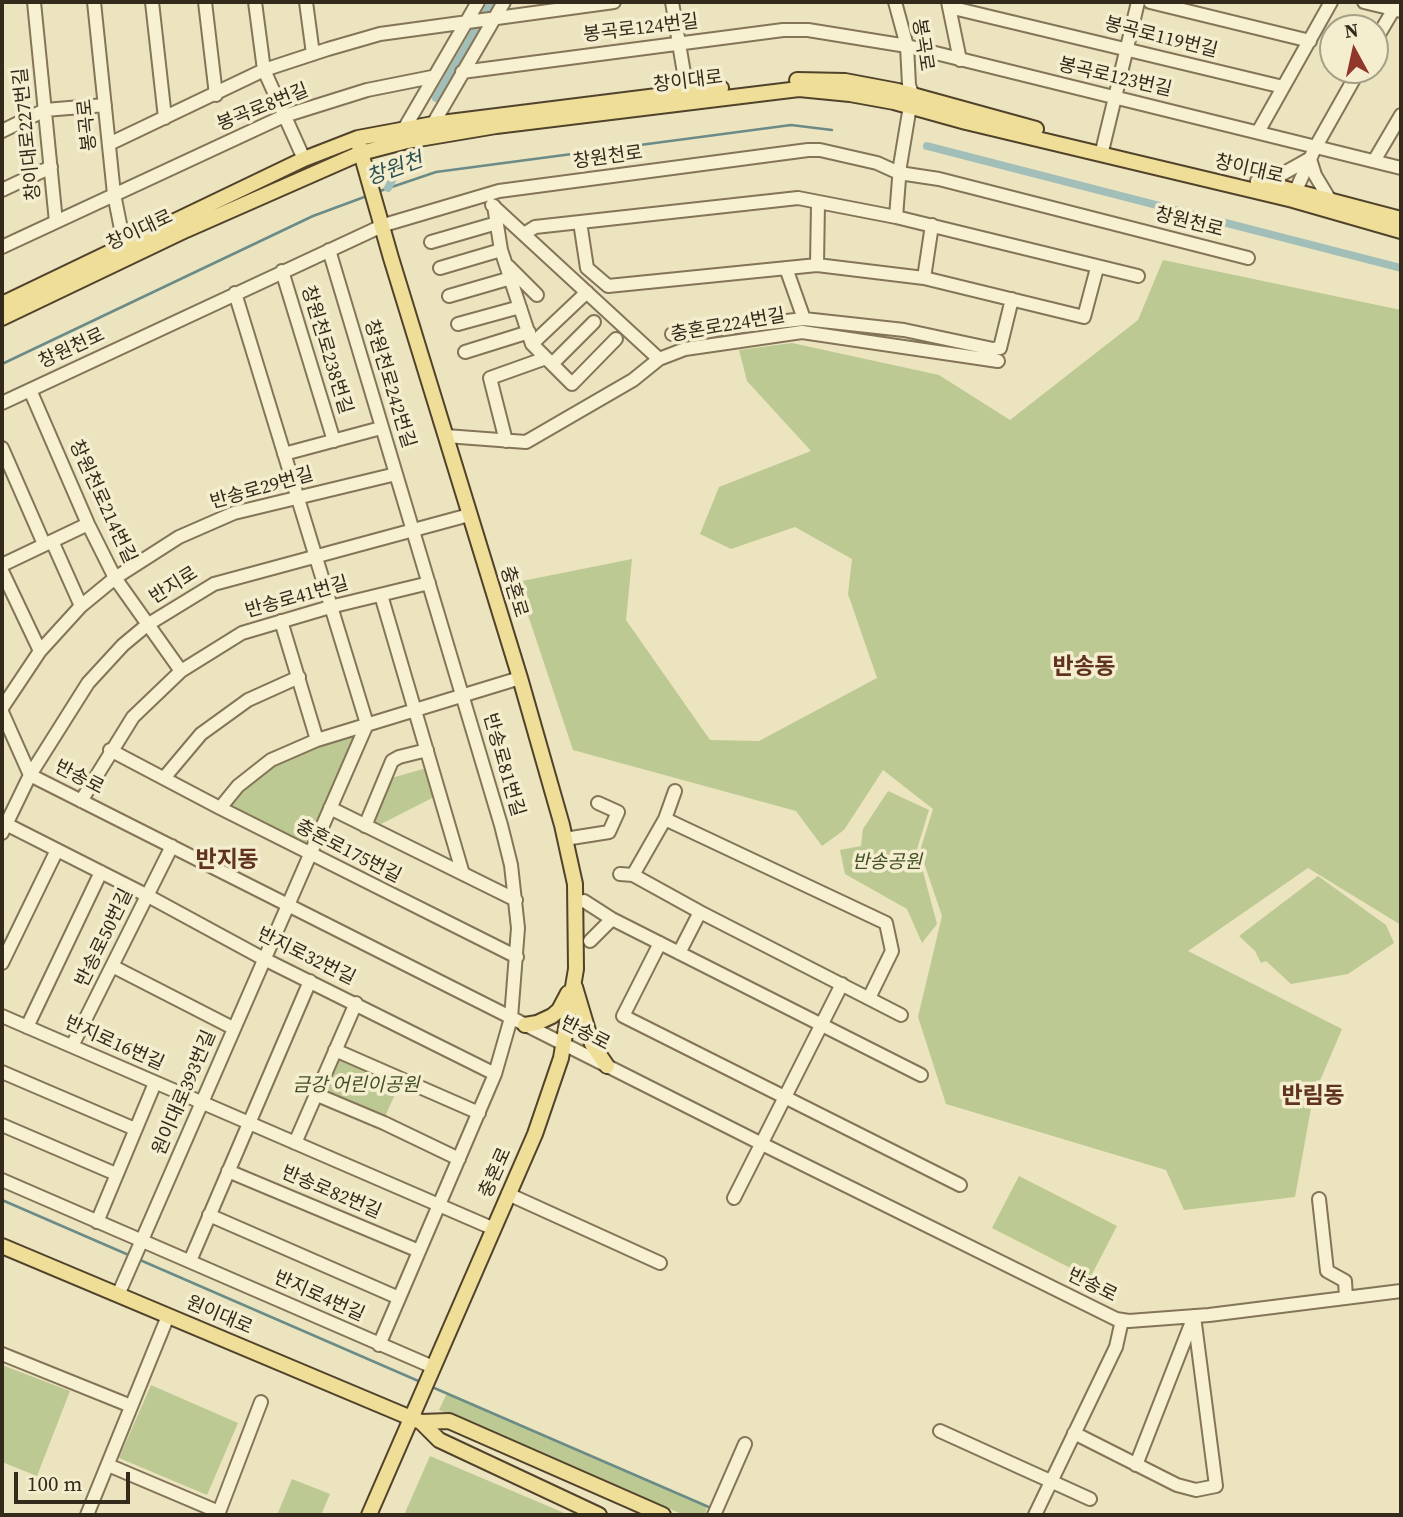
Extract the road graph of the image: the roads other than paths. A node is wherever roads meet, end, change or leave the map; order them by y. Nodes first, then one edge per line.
1 (34, 2) edge
2 (94, 2) edge
3 (152, 2) edge
4 (205, 2) edge
5 (256, 2) edge
6 (306, 2) edge
7 (466, 2) edge
8 (478, 2) edge
9 (504, 2) edge
10 (614, 2) edge
11 (672, 2) edge
12 (895, 2) edge
13 (1138, 2) edge
14 (1150, 2) edge
15 (1331, 2) edge
16 (1364, 2) edge
17 (948, 4) edge
18 (562, 5) edge
19 (1398, 7) edge
20 (492, 19) junction
21 (469, 22) junction
22 (1310, 41) junction
23 (678, 44) junction
24 (907, 46) junction
25 (1127, 50) junction
26 (313, 54) junction
27 (960, 60) junction
28 (264, 71) junction
29 (462, 72) junction
30 (432, 78) junction
31 (1351, 84) edge
32 (1283, 87) junction
33 (687, 91) junction
34 (216, 95) junction
35 (1113, 98) junction
36 (911, 100) junction
37 (105, 105) junction
38 (46, 110) junction
39 (1401, 115) edge
40 (284, 116) junction
41 (165, 118) junction
42 (433, 124) junction
43 (404, 129) junction
44 (2, 131) edge
45 (1258, 132) junction
46 (109, 144) junction
47 (1103, 147) junction
48 (361, 152) junction
49 (1312, 153) junction
50 (304, 159) junction
51 (1374, 162) junction
52 (51, 167) junction
53 (1401, 168) edge
54 (900, 170) junction
55 (1257, 181) junction
56 (2, 190) edge
57 (114, 194) junction
58 (481, 195) junction
59 (1295, 195) junction
60 (1330, 200) junction
61 (818, 203) junction
62 (494, 206) junction
63 (896, 217) junction
64 (1401, 219) edge
65 (56, 222) junction
66 (380, 222) junction
67 (580, 222) junction
68 (497, 223) junction
69 (932, 225) junction
70 (1401, 231) edge
71 (524, 234) junction
72 (431, 242) dead end
73 (2, 247) edge
74 (329, 250) junction
75 (125, 251) junction
76 (503, 257) junction
77 (1248, 258) dead end
78 (817, 265) junction
79 (440, 268) dead end
80 (786, 268) junction
81 (1097, 268) junction
82 (282, 271) junction
83 (1138, 276) dead end
84 (511, 278) junction
85 (924, 278) junction
86 (587, 292) junction
87 (235, 293) junction
88 (537, 295) dead end
89 (449, 296) dead end
90 (1012, 299) junction
91 (2, 303) edge
92 (520, 307) junction
93 (2, 318) edge
94 (804, 319) junction
95 (594, 322) dead end
96 (458, 324) dead end
97 (672, 334) dead end
98 (530, 338) junction
99 (616, 339) dead end
100 (466, 352) dead end
101 (659, 359) junction
102 (549, 361) junction
103 (998, 361) dead end
104 (30, 390) junction
105 (2, 403) edge
106 (381, 428) junction
107 (446, 436) junction
108 (334, 441) junction
109 (506, 441) junction
110 (2, 448) edge
111 (284, 454) junction
112 (396, 474) junction
113 (298, 498) junction
114 (469, 515) junction
115 (88, 524) junction
116 (413, 530) junction
117 (48, 542) junction
118 (316, 556) junction
119 (2, 565) edge
120 (2, 571) edge
121 (115, 578) junction
122 (429, 583) junction
123 (381, 595) junction
124 (81, 606) junction
125 (330, 607) junction
126 (281, 621) junction
127 (148, 625) junction
128 (40, 651) junction
129 (181, 671) junction
130 (299, 677) junction
131 (520, 678) junction
132 (463, 695) junction
133 (2, 710) edge
134 (415, 710) junction
135 (367, 724) junction
136 (317, 740) junction
137 (110, 750) junction
138 (426, 750) junction
139 (30, 775) junction
140 (163, 778) junction
141 (675, 792) dead end
142 (82, 801) junction
143 (598, 803) dead end
144 (220, 808) junction
145 (330, 808) junction
146 (665, 819) junction
147 (365, 825) junction
148 (3, 826) edge
149 (565, 839) junction
150 (172, 846) junction
151 (57, 850) junction
152 (310, 854) junction
153 (101, 872) junction
154 (463, 874) junction
155 (148, 896) junction
156 (516, 900) junction
157 (584, 901) dead end
158 (287, 906) junction
159 (700, 912) junction
160 (612, 919) junction
161 (590, 941) dead end
162 (660, 943) junction
163 (679, 953) junction
164 (517, 957) junction
165 (264, 960) junction
166 (2, 963) edge
167 (114, 967) junction
168 (310, 981) junction
169 (574, 983) junction
170 (842, 984) junction
171 (869, 998) junction
172 (355, 1003) junction
173 (901, 1015) dead end
174 (2, 1016) edge
175 (511, 1018) junction
176 (526, 1025) junction
177 (821, 1025) junction
178 (27, 1027) junction
179 (233, 1028) junction
180 (565, 1045) junction
181 (72, 1046) junction
182 (335, 1050) junction
183 (607, 1066) junction
184 (2, 1072) edge
185 (495, 1074) junction
186 (921, 1075) dead end
187 (155, 1083) junction
188 (315, 1094) junction
189 (784, 1097) junction
190 (202, 1103) junction
191 (479, 1113) junction
192 (249, 1124) junction
193 (2, 1125) edge
194 (135, 1129) junction
195 (295, 1143) junction
196 (760, 1143) junction
197 (458, 1159) junction
198 (228, 1171) junction
199 (116, 1174) junction
200 (2, 1180) edge
201 (960, 1185) dead end
202 (508, 1194) junction
203 (734, 1198) dead end
204 (1319, 1199) dead end
205 (440, 1206) junction
206 (209, 1215) junction
207 (97, 1222) junction
208 (492, 1228) junction
209 (143, 1241) junction
210 (2, 1246) edge
211 (419, 1251) junction
212 (190, 1261) junction
213 (660, 1263) dead end
214 (1401, 1292) edge
215 (118, 1295) junction
216 (399, 1298) junction
217 (1346, 1298) junction
218 (168, 1316) junction
219 (1194, 1316) junction
220 (1122, 1320) junction
221 (379, 1345) junction
222 (2, 1354) edge
223 (432, 1369) junction
224 (261, 1402) dead end
225 (131, 1406) junction
226 (416, 1420) junction
227 (940, 1431) dead end
228 (1073, 1433) junction
229 (745, 1444) dead end
230 (108, 1465) junction
231 (1136, 1465) junction
232 (1052, 1481) junction
233 (1090, 1499) dead end
234 (218, 1514) edge
235 (87, 1515) edge
236 (369, 1515) edge
237 (599, 1515) edge
238 (663, 1515) edge
239 (714, 1515) edge
240 (1035, 1515) edge

1 - 38 street, 창이대로227번길
2 - 37 street, 봉곡로
3 - 41 street
4 - 34 street, 봉곡로8번길
5 - 28 street
6 - 26 street
7 - 21 street
8 - 21 street
9 - 20 street
10 - 18 street, 봉곡로8번길
11 - 23 street
12 - 24 street, 봉곡로
13 - 25 street
14 - 22 street
15 - 22 street
16 - 19 street
17 - 25 street, 봉곡로119번길
17 - 27 street
18 - 20 street, 봉곡로8번길
20 - 21 street, 봉곡로8번길
20 - 29 street
21 - 26 street, 봉곡로8번길
21 - 30 street
22 - 32 street
23 - 24 street, 봉곡로124번길
23 - 29 street, 봉곡로124번길
23 - 33 street
24 - 27 street, 봉곡로123번길
24 - 36 street, 봉곡로
25 - 32 street, 봉곡로119번길
25 - 35 street
26 - 28 street, 봉곡로8번길
27 - 35 street, 봉곡로123번길
28 - 34 street, 봉곡로8번길
28 - 40 street
29 - 42 street
30 - 40 street, 봉곡로8번길
30 - 43 street
31 - 49 street
32 - 45 street
33 - 36 main road, 창이대로
33 - 42 main road, 창이대로
34 - 41 street, 봉곡로8번길
35 - 45 street, 봉곡로123번길
35 - 47 street
36 - 47 main road, 창이대로
36 - 48 main road, 창이대로
36 - 54 street, 봉곡로
36 - 59 main road, 창이대로
37 - 38 street
37 - 46 street, 봉곡로
38 - 44 street
38 - 52 street, 창이대로227번길
39 - 51 street
40 - 50 street
40 - 57 street, 봉곡로8번길
41 - 46 street, 봉곡로8번길
42 - 43 main road, 창이대로
43 - 48 main road, 창이대로
45 - 49 street, 봉곡로123번길
46 - 57 street, 봉곡로
47 - 55 main road, 창이대로
48 - 50 main road, 창이대로
48 - 66 main road, 충혼로
48 - 75 main road, 창이대로
49 - 51 street, 봉곡로123번길
49 - 55 street
49 - 59 street
49 - 60 street
50 - 75 main road, 창이대로
51 - 53 street, 봉곡로123번길
52 - 56 street
52 - 65 street, 창이대로227번길
54 - 58 street, 창원천로
54 - 63 street, 봉곡로
54 - 77 street, 창원천로
55 - 59 main road, 창이대로
57 - 65 street, 봉곡로8번길
57 - 75 street, 봉곡로
58 - 62 street
58 - 66 street, 창원천로
59 - 60 main road, 창이대로
59 - 70 main road, 창이대로
60 - 64 main road, 창이대로
61 - 63 street
61 - 67 street
61 - 78 street
62 - 68 street
62 - 71 street
63 - 69 street
65 - 73 street, 봉곡로8번길
66 - 74 street, 창원천로
66 - 107 main road, 충혼로
67 - 71 street
67 - 80 street
68 - 72 street
68 - 76 street
69 - 81 street
69 - 85 street
71 - 86 street
74 - 82 street, 창원천로
74 - 106 street, 창원천로242번길
75 - 91 main road, 창이대로
75 - 93 main road, 창이대로
76 - 79 street
76 - 84 street
76 - 88 street
78 - 80 street
78 - 85 street
80 - 94 street
81 - 83 street
81 - 90 street
82 - 87 street, 창원천로
82 - 108 street, 창원천로238번길
84 - 89 street
84 - 92 street
85 - 90 street
86 - 98 street
86 - 101 street
87 - 104 street, 창원천로
87 - 111 street
90 - 94 street
92 - 96 street
92 - 98 street
94 - 97 street
95 - 102 street
98 - 100 street
98 - 102 street
99 - 102 street
101 - 103 street, 충혼로224번길
101 - 109 street, 충혼로224번길
102 - 109 street
104 - 105 street, 창원천로
104 - 115 street, 창원천로214번길
106 - 108 street
106 - 112 street, 창원천로242번길
107 - 109 street, 충혼로224번길
107 - 114 main road, 충혼로
108 - 111 street
110 - 117 street
111 - 113 street
112 - 113 street, 반송로29번길
112 - 116 street, 창원천로242번길
113 - 118 street
113 - 121 street, 반송로29번길
114 - 116 street, 반지로
114 - 131 main road, 충혼로
115 - 117 street
115 - 121 street, 창원천로214번길
116 - 118 street, 반지로
116 - 122 street, 반송로81번길
117 - 119 street
117 - 124 street
118 - 125 street
118 - 127 street, 반지로
120 - 128 street
121 - 124 street, 반송로29번길
121 - 127 street, 창원천로214번길
122 - 123 street, 반송로41번길
122 - 132 street, 반송로81번길
123 - 125 street, 반송로41번길
123 - 134 street
124 - 128 street, 반송로29번길
125 - 126 street, 반송로41번길
125 - 135 street
126 - 129 street, 반송로41번길
126 - 130 street
127 - 129 street, 창원천로214번길
127 - 139 street, 반지로
128 - 133 street, 반송로29번길
129 - 137 street, 반송로41번길
130 - 136 street
130 - 140 street
131 - 132 street
131 - 149 main road, 충혼로
132 - 134 street
132 - 156 street, 반송로81번길
133 - 139 street, 반송로
134 - 135 street
134 - 138 street
135 - 136 street
135 - 145 street, 원이대로393번길
136 - 144 street
137 - 140 street, 충혼로175번길
137 - 142 street, 반송로41번길
138 - 147 street
138 - 154 street
139 - 142 street, 반송로
139 - 148 street, 반지로
140 - 144 street, 충혼로175번길
141 - 146 street
142 - 150 street, 반송로
143 - 149 street
144 - 152 street, 충혼로175번길
145 - 147 street
145 - 152 street, 원이대로393번길
146 - 159 street
146 - 171 street
147 - 154 street
148 - 151 street, 반지로32번길
149 - 169 main road, 충혼로
150 - 155 street, 반송로50번길
150 - 158 street, 반송로
151 - 153 street, 반지로32번길
151 - 166 street
152 - 158 street, 원이대로393번길
152 - 164 street, 충혼로175번길
153 - 155 street, 반지로32번길
153 - 178 street
154 - 156 street
155 - 165 street, 반지로32번길
155 - 167 street, 반송로50번길
156 - 164 street, 반송로81번길
157 - 160 street
158 - 165 street, 원이대로393번길
158 - 175 street, 반송로
159 - 163 street
159 - 170 street
160 - 161 street
160 - 162 street
162 - 163 street
162 - 189 street
163 - 177 street
164 - 175 street, 반송로81번길
165 - 168 street, 반지로32번길
165 - 179 street, 원이대로393번길
167 - 179 street
167 - 181 street, 반송로50번길
168 - 172 street, 반지로32번길
168 - 192 street
169 - 176 main road
169 - 180 main road, 충혼로
169 - 183 main road, 충혼로
170 - 171 street
170 - 177 street
171 - 173 street
172 - 182 street
172 - 185 street, 반지로32번길
174 - 178 street, 반지로16번길
175 - 176 street, 반송로
175 - 185 street
176 - 180 street, 반송로
177 - 186 street
177 - 189 street
178 - 181 street, 반지로16번길
179 - 190 street, 원이대로393번길
180 - 183 street, 반송로
180 - 202 main road, 충혼로
181 - 187 street, 반지로16번길
182 - 188 street
182 - 191 street
183 - 196 street, 반송로
184 - 194 street
185 - 191 street
187 - 190 street, 반지로16번길
187 - 194 street
188 - 195 street
188 - 197 street
189 - 196 street
189 - 201 street
190 - 192 street, 반지로16번길
190 - 209 street, 원이대로393번길
191 - 197 street
192 - 195 street, 반지로16번길
192 - 198 street
193 - 199 street
194 - 199 street
195 - 205 street, 반지로16번길
196 - 203 street
196 - 220 street, 반송로
197 - 205 street
198 - 206 street
198 - 211 street, 반송로82번길
199 - 207 street
200 - 207 street, 반지로4번길
202 - 208 main road, 충혼로
202 - 213 street
204 - 217 street
205 - 208 street, 반지로16번길
205 - 211 street
206 - 212 street
206 - 216 street
207 - 209 street, 반지로4번길
208 - 223 main road, 충혼로
209 - 212 street, 반지로4번길
209 - 215 street, 원이대로393번길
210 - 215 main road, 원이대로
211 - 216 street
212 - 221 street, 반지로4번길
214 - 217 street, 반송로
215 - 218 main road, 원이대로
216 - 221 street
217 - 219 street, 반송로
218 - 225 street
218 - 226 main road, 원이대로
219 - 220 street, 반송로
219 - 231 street
219 - 231 street
220 - 228 street
221 - 223 street, 반지로4번길
222 - 225 street
223 - 226 main road, 충혼로
224 - 234 street
225 - 230 street
226 - 236 main road
226 - 237 main road, 원이대로
226 - 238 main road, 원이대로
227 - 232 street
228 - 231 street
228 - 232 street
229 - 239 street
230 - 234 street
230 - 235 street
232 - 233 street
232 - 240 street

